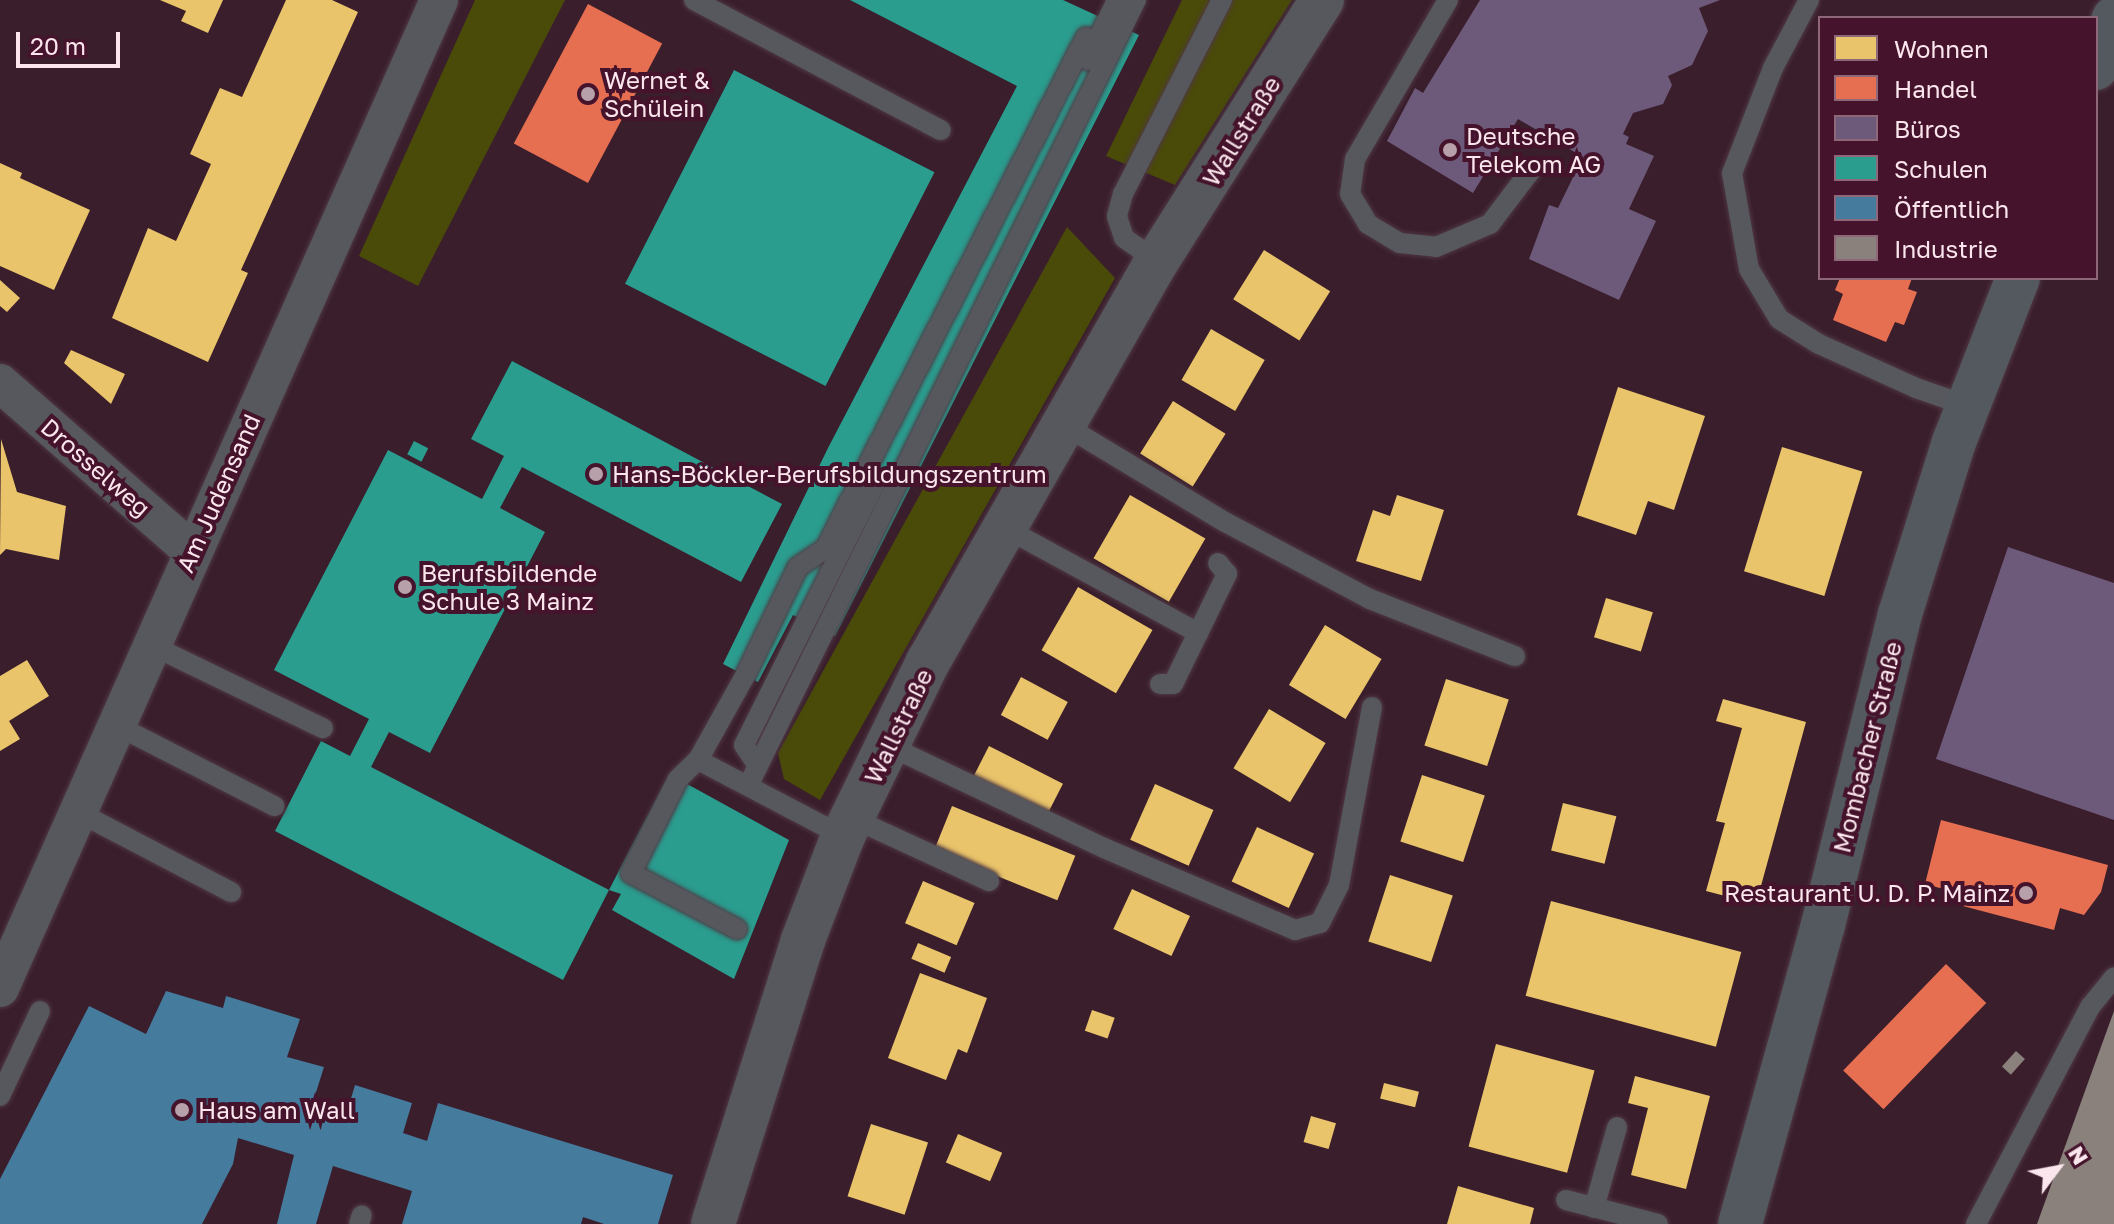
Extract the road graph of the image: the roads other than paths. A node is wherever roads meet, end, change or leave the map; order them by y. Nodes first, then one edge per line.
1 (439, 0) edge
2 (694, 0) edge
3 (1117, 0) edge
4 (1136, 0) edge
5 (1222, 0) edge
6 (1322, 0) edge
7 (1448, 0) edge
8 (1809, 0) edge
9 (2114, 18) edge
10 (1086, 37) dead end
11 (2098, 62) edge
12 (941, 130) dead end
13 (1531, 170) dead end
14 (1157, 261) junction
15 (2017, 280) edge
16 (0, 383) edge
17 (1968, 406) junction
18 (1064, 425) junction
19 (1005, 528) junction
20 (192, 551) junction
21 (1218, 563) dead end
22 (1198, 633) junction
23 (151, 645) junction
24 (1515, 656) dead end
25 (1160, 684) dead end
26 (1372, 707) dead end
27 (116, 725) junction
28 (323, 728) dead end
29 (889, 746) junction
30 (698, 760) junction
31 (758, 766) junction
32 (748, 786) junction
33 (274, 806) dead end
34 (78, 812) junction
35 (847, 827) junction
36 (989, 881) dead end
37 (231, 892) dead end
38 (737, 929) dead end
39 (2114, 977) edge
40 (0, 988) edge
41 (40, 1011) dead end
42 (0, 1096) edge
43 (1617, 1127) dead end
44 (1566, 1200) dead end
45 (1594, 1208) junction
46 (713, 1224) edge
47 (1658, 1224) edge
48 (1740, 1224) edge
49 (1976, 1224) edge

1 - 20 street, Am Judensand
2 - 12 lane
3 - 31 lane
4 - 31 lane
5 - 14 lane
6 - 14 street, Wallstraße
7 - 13 lane
8 - 17 lane
9 - 11 main road
10 - 30 lane
14 - 18 street, Wallstraße
15 - 17 main road, Mombacher Straße
16 - 20 street, Drosselweg
17 - 48 main road, Mombacher Straße
18 - 19 street, Wallstraße
18 - 24 lane
19 - 22 lane
19 - 29 street, Wallstraße
20 - 23 street, Am Judensand
21 - 22 lane
22 - 25 lane
23 - 27 street, Am Judensand
23 - 28 lane
26 - 29 lane
27 - 33 lane
27 - 34 street, Am Judensand
29 - 35 street, Wallstraße
30 - 32 lane
30 - 38 lane
31 - 32 lane
32 - 35 lane
34 - 37 lane
34 - 40 street, Am Judensand
35 - 36 lane
35 - 46 street, Wallstraße
39 - 49 lane
41 - 42 lane
43 - 45 lane
44 - 45 lane
45 - 47 lane

